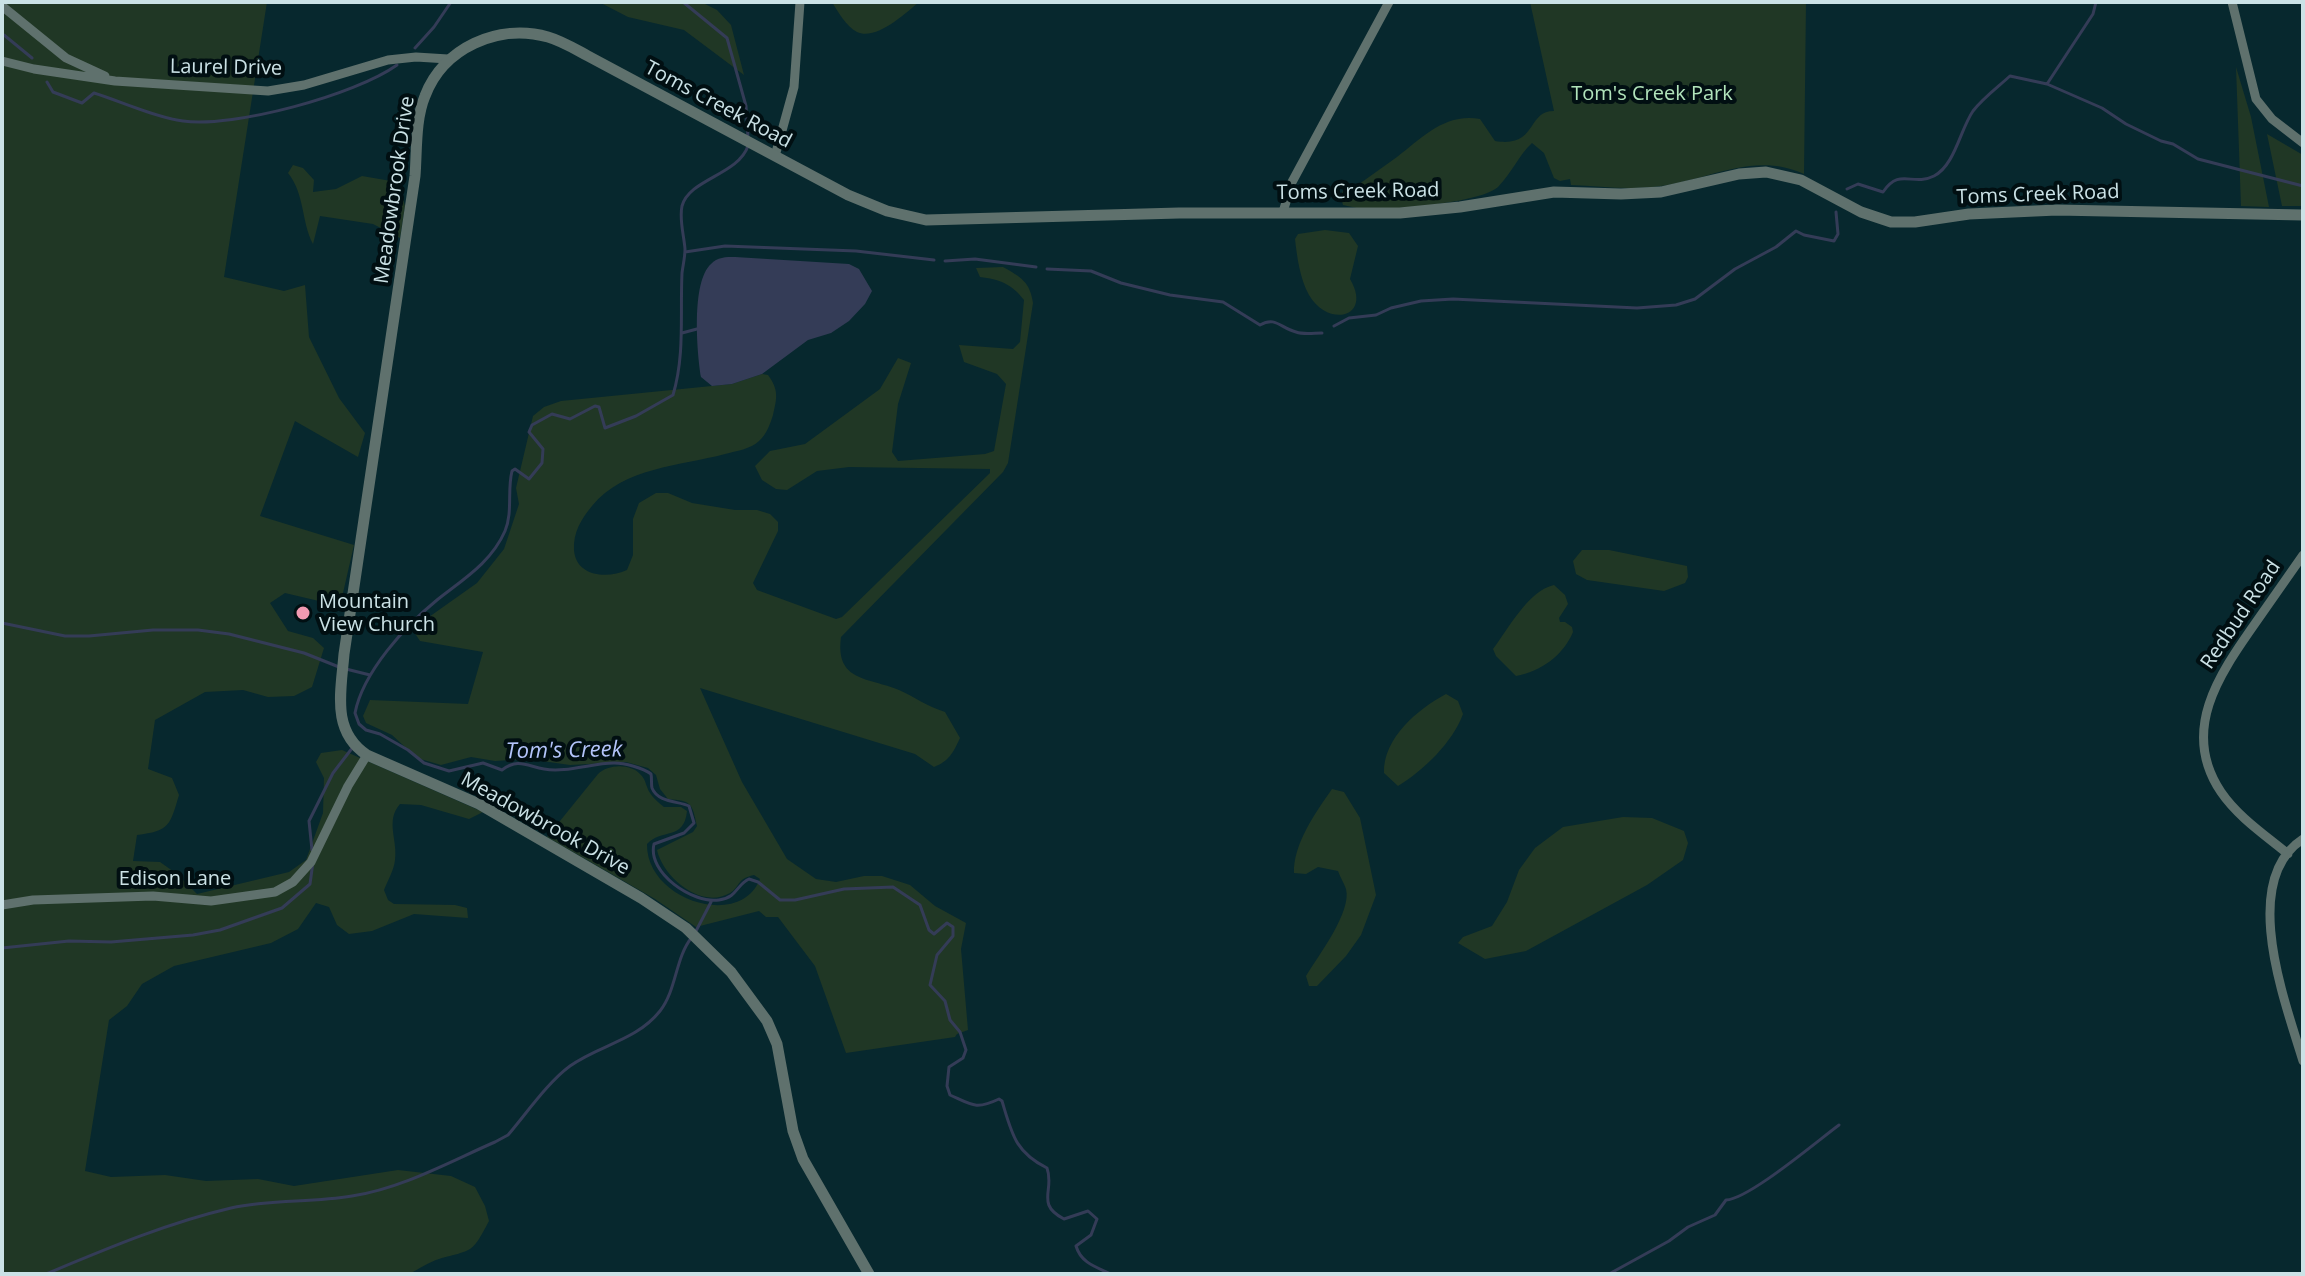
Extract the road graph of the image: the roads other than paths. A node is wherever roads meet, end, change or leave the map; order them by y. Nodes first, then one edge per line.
1 (800, 2) edge
2 (1389, 2) edge
3 (2232, 2) edge
4 (2, 6) edge
5 (448, 59) junction
6 (2, 61) edge
7 (115, 81) junction
8 (2303, 143) edge
9 (775, 156) junction
10 (1283, 212) junction
11 (2303, 215) edge
12 (2303, 555) edge
13 (367, 755) junction
14 (2303, 839) edge
15 (2288, 854) junction
16 (2, 905) edge
17 (2303, 1061) edge
18 (869, 1274) edge

1 - 9 street
2 - 10 street
3 - 8 street
4 - 7 street
5 - 7 street, Laurel Drive
5 - 9 street, Toms Creek Road
5 - 13 street, Meadowbrook Drive
6 - 7 street, Laurel Drive
9 - 10 street, Toms Creek Road
10 - 11 street, Toms Creek Road
12 - 15 street, Redbud Road
13 - 16 street, Edison Lane
13 - 18 street, Meadowbrook Drive
14 - 15 street
15 - 17 street

